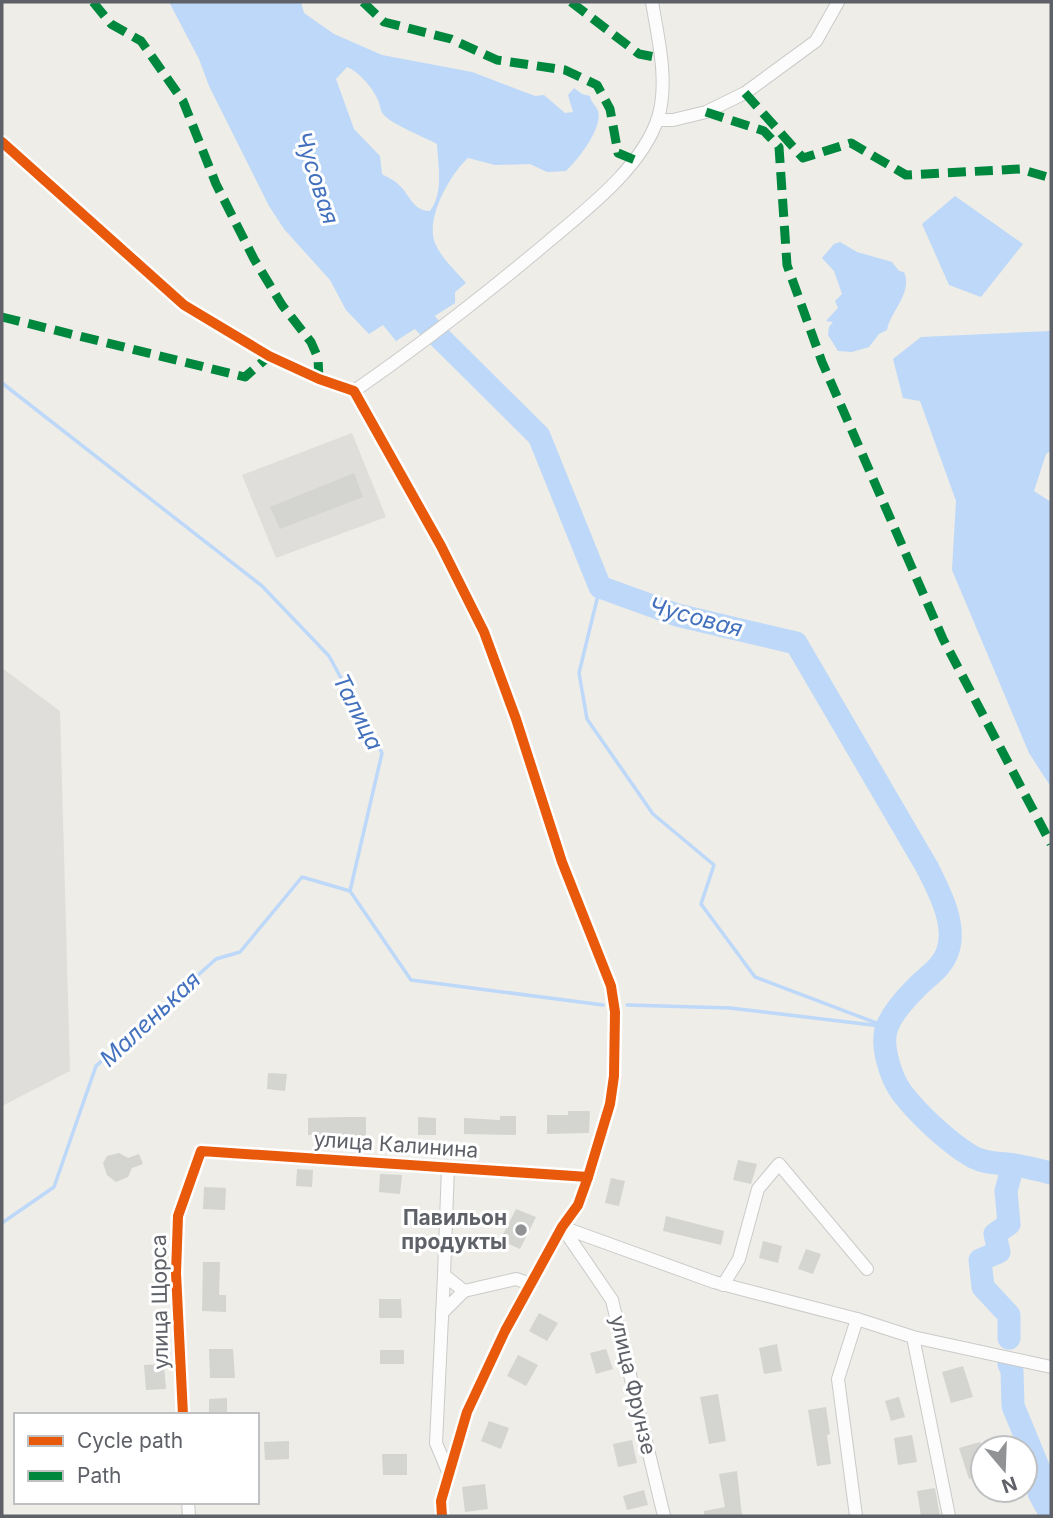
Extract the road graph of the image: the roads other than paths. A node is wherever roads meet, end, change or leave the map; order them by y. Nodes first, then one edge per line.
1 (652, 2) edge
2 (838, 2) edge
3 (657, 120) junction
4 (2, 142) edge
5 (354, 391) junction
6 (201, 1151) joint
7 (448, 1167) junction
8 (588, 1177) junction
9 (562, 1227) junction
10 (867, 1269) dead end
11 (444, 1275) junction
12 (531, 1284) junction
13 (723, 1284) junction
14 (464, 1291) junction
15 (442, 1313) junction
16 (857, 1319) junction
17 (913, 1337) junction
18 (1051, 1367) edge
19 (183, 1413) edge
20 (449, 1474) junction
21 (442, 1516) edge
22 (664, 1516) edge
23 (856, 1516) edge
24 (949, 1516) edge

1 - 3 street
2 - 3 street
3 - 5 street
4 - 5 street
5 - 8 street
6 - 7 street, улица Калинина
6 - 19 street, улица Щорса
7 - 8 street, улица Калинина
7 - 11 street
8 - 9 street
9 - 12 street
9 - 13 street
9 - 22 street, улица Фрунзе
10 - 13 street
11 - 14 street
11 - 15 street
12 - 14 street
12 - 20 street
13 - 16 street
14 - 15 street
15 - 20 street
16 - 17 street
16 - 23 street
17 - 18 street
17 - 24 street
20 - 21 street

